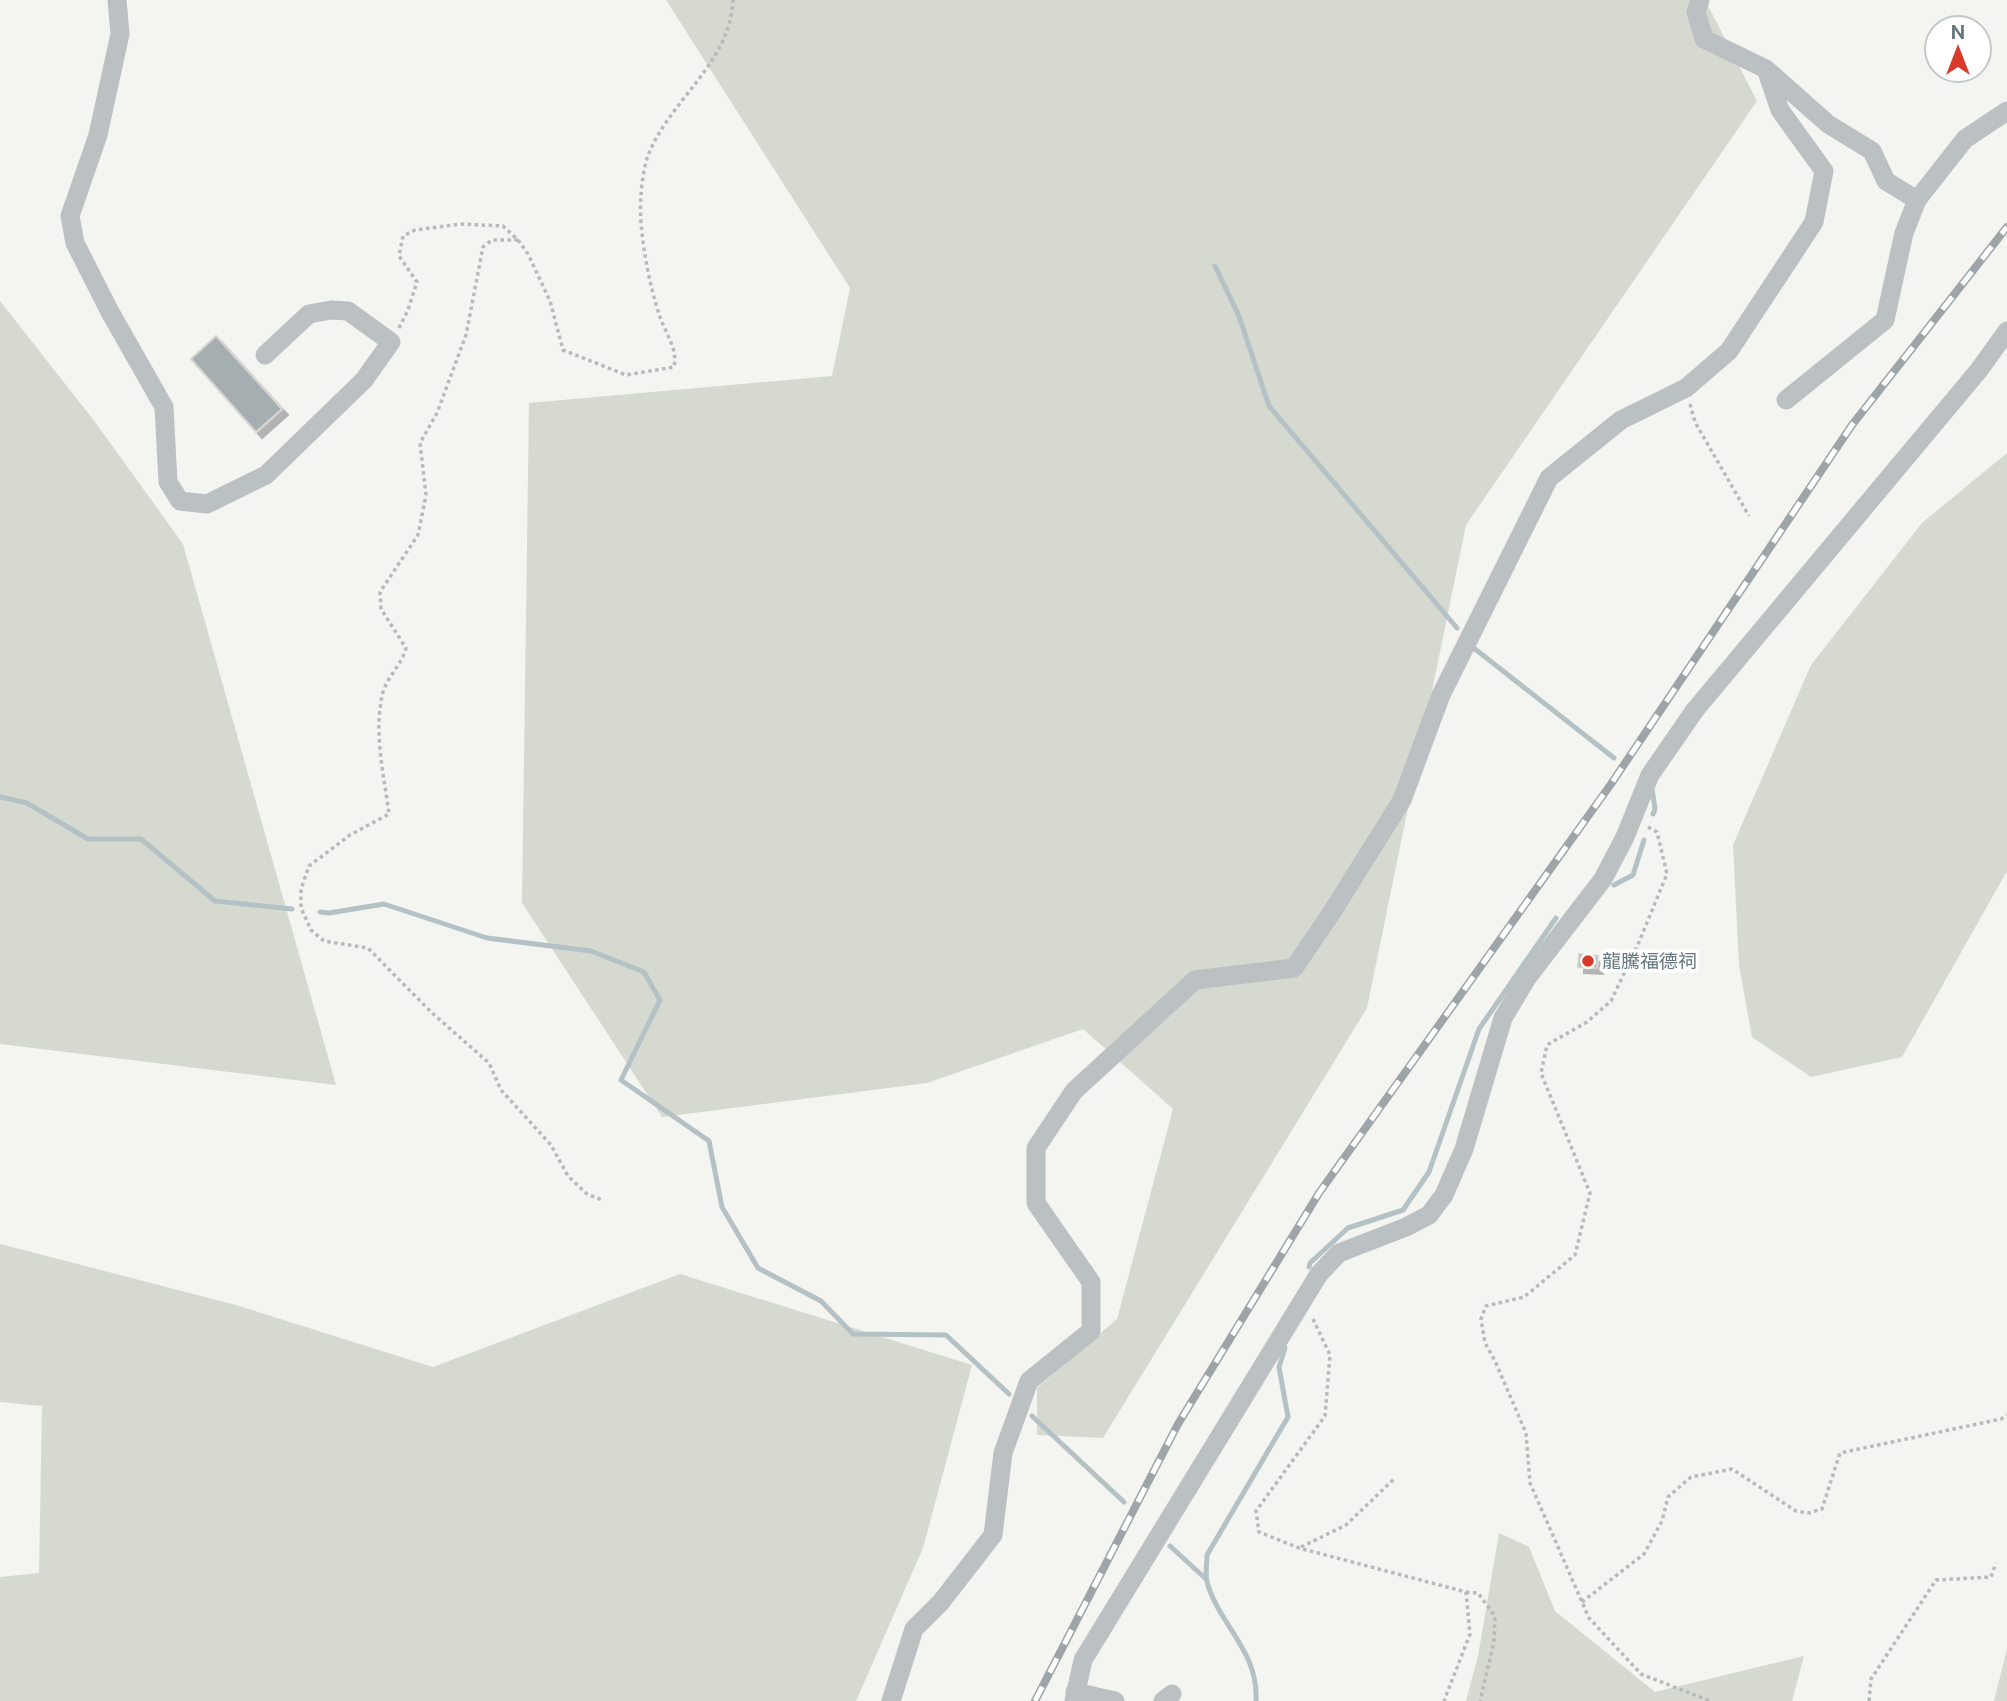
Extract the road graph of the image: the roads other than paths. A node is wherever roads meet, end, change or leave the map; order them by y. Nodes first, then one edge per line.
1 (117, 0) edge
2 (1700, 0) edge
3 (1766, 69) junction
4 (2007, 111) edge
5 (1917, 200) junction
6 (2007, 331) edge
7 (265, 355) dead end
8 (1786, 400) dead end
9 (1074, 1696) edge
10 (891, 1701) edge
11 (1115, 1701) edge

1 - 7 street
2 - 3 street
3 - 5 street
3 - 10 street
4 - 5 street
5 - 8 street
6 - 9 street
9 - 11 street

